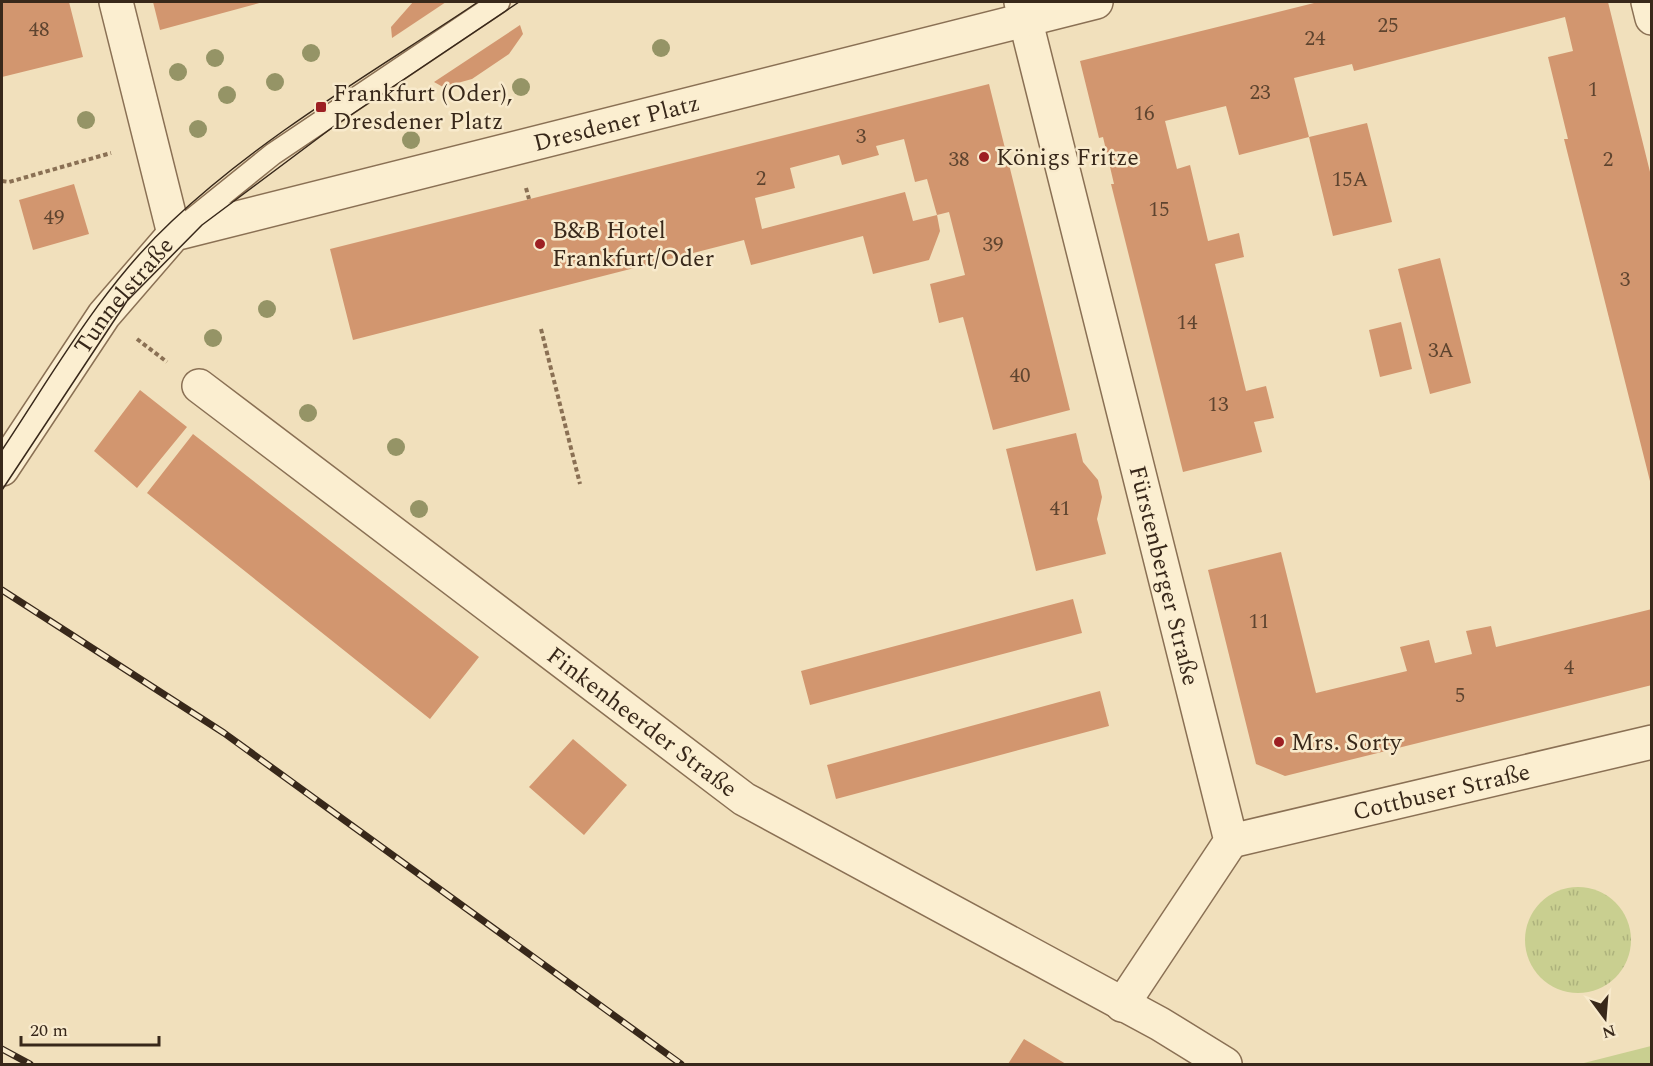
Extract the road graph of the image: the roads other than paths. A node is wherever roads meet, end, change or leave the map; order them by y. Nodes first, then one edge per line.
1 (116, 2) edge
2 (499, 2) edge
3 (1096, 2) edge
4 (1648, 2) edge
5 (1023, 10) edge
6 (1652, 18) edge
7 (174, 234) junction
8 (199, 386) dead end
9 (2, 470) edge
10 (1652, 742) edge
11 (1231, 841) junction
12 (1122, 1005) junction
13 (1225, 1065) edge

1 - 7 street, Tunnelstraße
2 - 7 lane
3 - 5 street, Dresdener Platz
4 - 6 street
5 - 7 street, Dresdener Platz
5 - 11 street, Fürstenberger Straße
7 - 9 street, Tunnelstraße
8 - 12 street, Finkenheerder Straße
10 - 11 street, Cottbuser Straße
11 - 12 street
12 - 13 street

